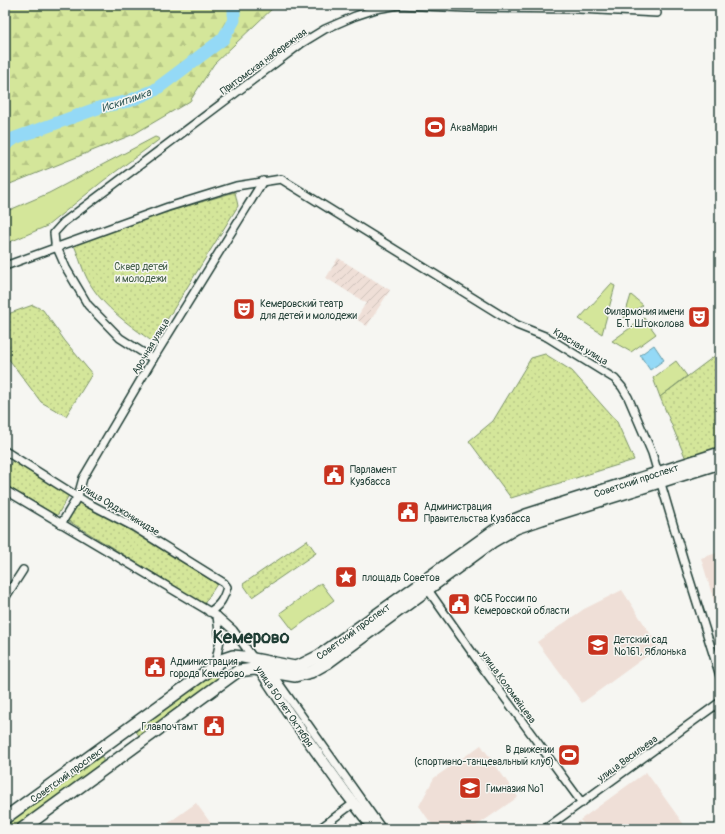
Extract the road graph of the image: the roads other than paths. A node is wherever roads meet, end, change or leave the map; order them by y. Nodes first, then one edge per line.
1 (657, 13) dead end
2 (263, 181) junction
3 (57, 247) junction
4 (5, 266) edge
5 (153, 359) junction
6 (5, 451) edge
7 (720, 453) edge
8 (720, 463) edge
9 (659, 477) junction
10 (5, 490) edge
11 (78, 496) junction
12 (61, 524) junction
13 (23, 570) dead end
14 (425, 585) junction
15 (5, 598) edge
16 (209, 612) junction
17 (217, 616) junction
18 (253, 659) junction
19 (215, 665) junction
20 (266, 671) junction
21 (720, 676) edge
22 (720, 702) edge
23 (126, 730) junction
24 (138, 746) junction
25 (94, 754) junction
26 (105, 770) junction
27 (354, 803) junction
28 (582, 803) junction
29 (5, 818) edge
30 (22, 829) edge
31 (318, 829) edge
32 (374, 829) edge
33 (382, 829) edge
34 (545, 829) edge

1 - 3 street, Притомская набережная
2 - 3 street
2 - 5 street, Арочная улица
2 - 9 street, Красная улица
3 - 4 street
3 - 5 street, Притомская набережная
5 - 11 street, Арочная улица
6 - 11 street, улица Орджоникидзе
7 - 9 main road, Советский проспект
8 - 9 main road, Советский проспект
9 - 14 main road, Советский проспект
9 - 21 street, Красная улица
10 - 12 street
11 - 12 street, Арочная улица
11 - 16 street, улица Орджоникидзе
12 - 16 street
13 - 15 street
14 - 18 main road, Советский проспект
14 - 20 main road, Советский проспект
14 - 28 street, улица Коломейцева
16 - 17 street
17 - 18 street
17 - 19 street
18 - 19 main road, Советский проспект
18 - 20 street, улица 50 лет Октября
19 - 23 main road, Советский проспект
20 - 24 main road, Советский проспект
20 - 27 street, улица 50 лет Октября
20 - 33 street, улица 50 лет Октября
22 - 28 street, улица Васильева
23 - 24 main road
23 - 25 main road, Советский проспект
24 - 26 main road, Советский проспект
25 - 26 main road
25 - 29 main road, Советский проспект
26 - 30 main road, Советский проспект
27 - 31 street
27 - 32 street, улица 50 лет Октября
28 - 34 street, улица Васильева

